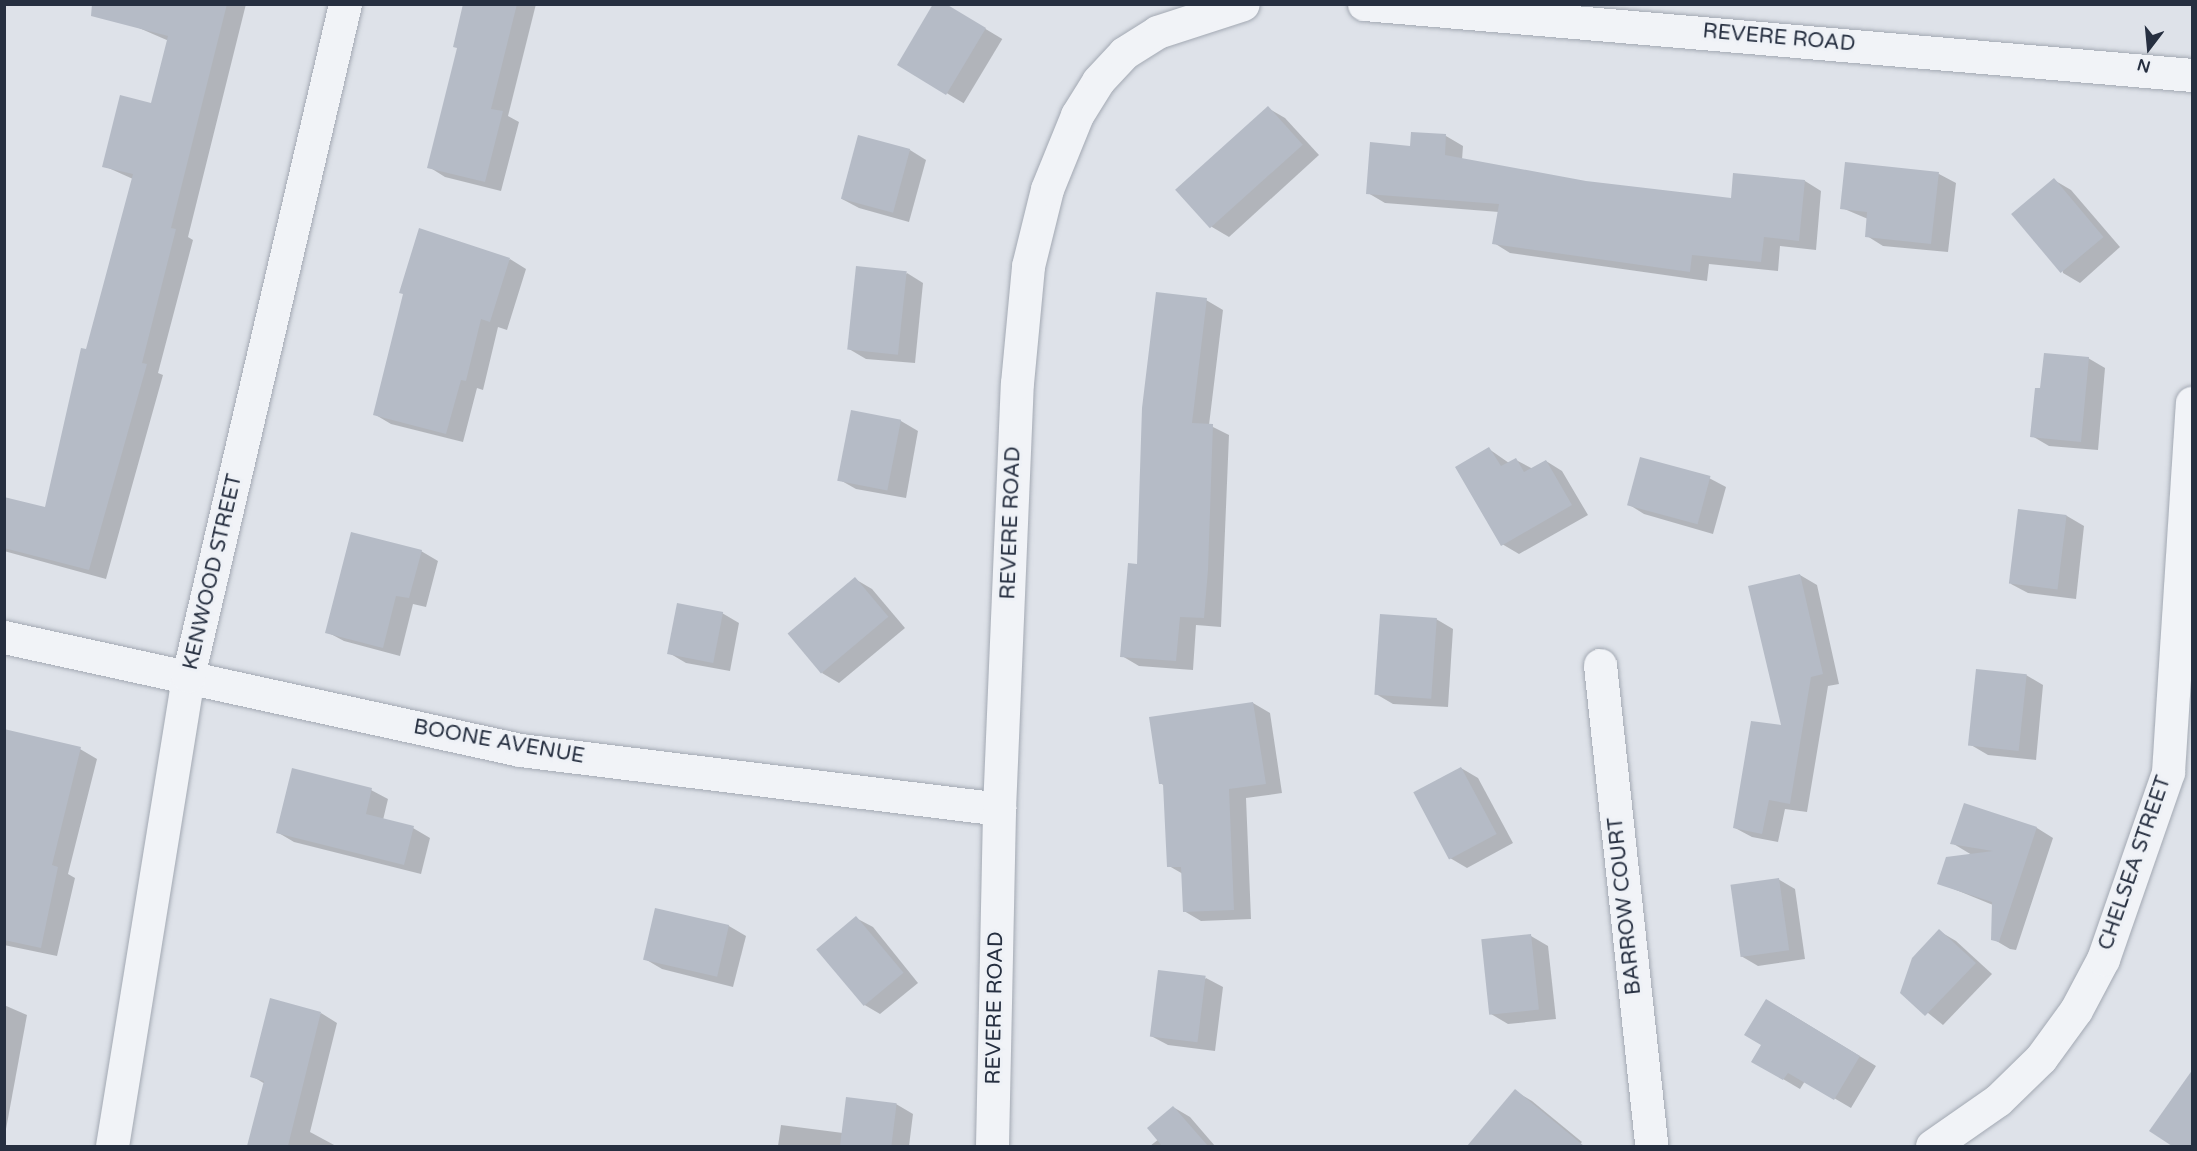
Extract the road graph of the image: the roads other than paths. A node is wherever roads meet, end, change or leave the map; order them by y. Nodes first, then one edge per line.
1 (345, 4) edge
2 (1243, 4) edge
3 (1364, 4) edge
4 (2193, 75) edge
5 (2193, 403) edge
6 (4, 636) edge
7 (1600, 665) dead end
8 (188, 676) junction
9 (2180, 776) edge
10 (999, 809) junction
11 (112, 1146) edge
12 (992, 1146) edge
13 (1651, 1146) edge
14 (1932, 1146) edge

1 - 8 street, KENWOOD STREET
2 - 10 street, REVERE ROAD
3 - 4 street, REVERE ROAD
5 - 9 street, CHELSEA STREET
6 - 8 street, BOONE AVENUE
7 - 13 street, BARROW COURT
8 - 10 street, BOONE AVENUE
8 - 11 street, KENWOOD STREET
9 - 14 street, CHELSEA STREET
10 - 12 street, REVERE ROAD

